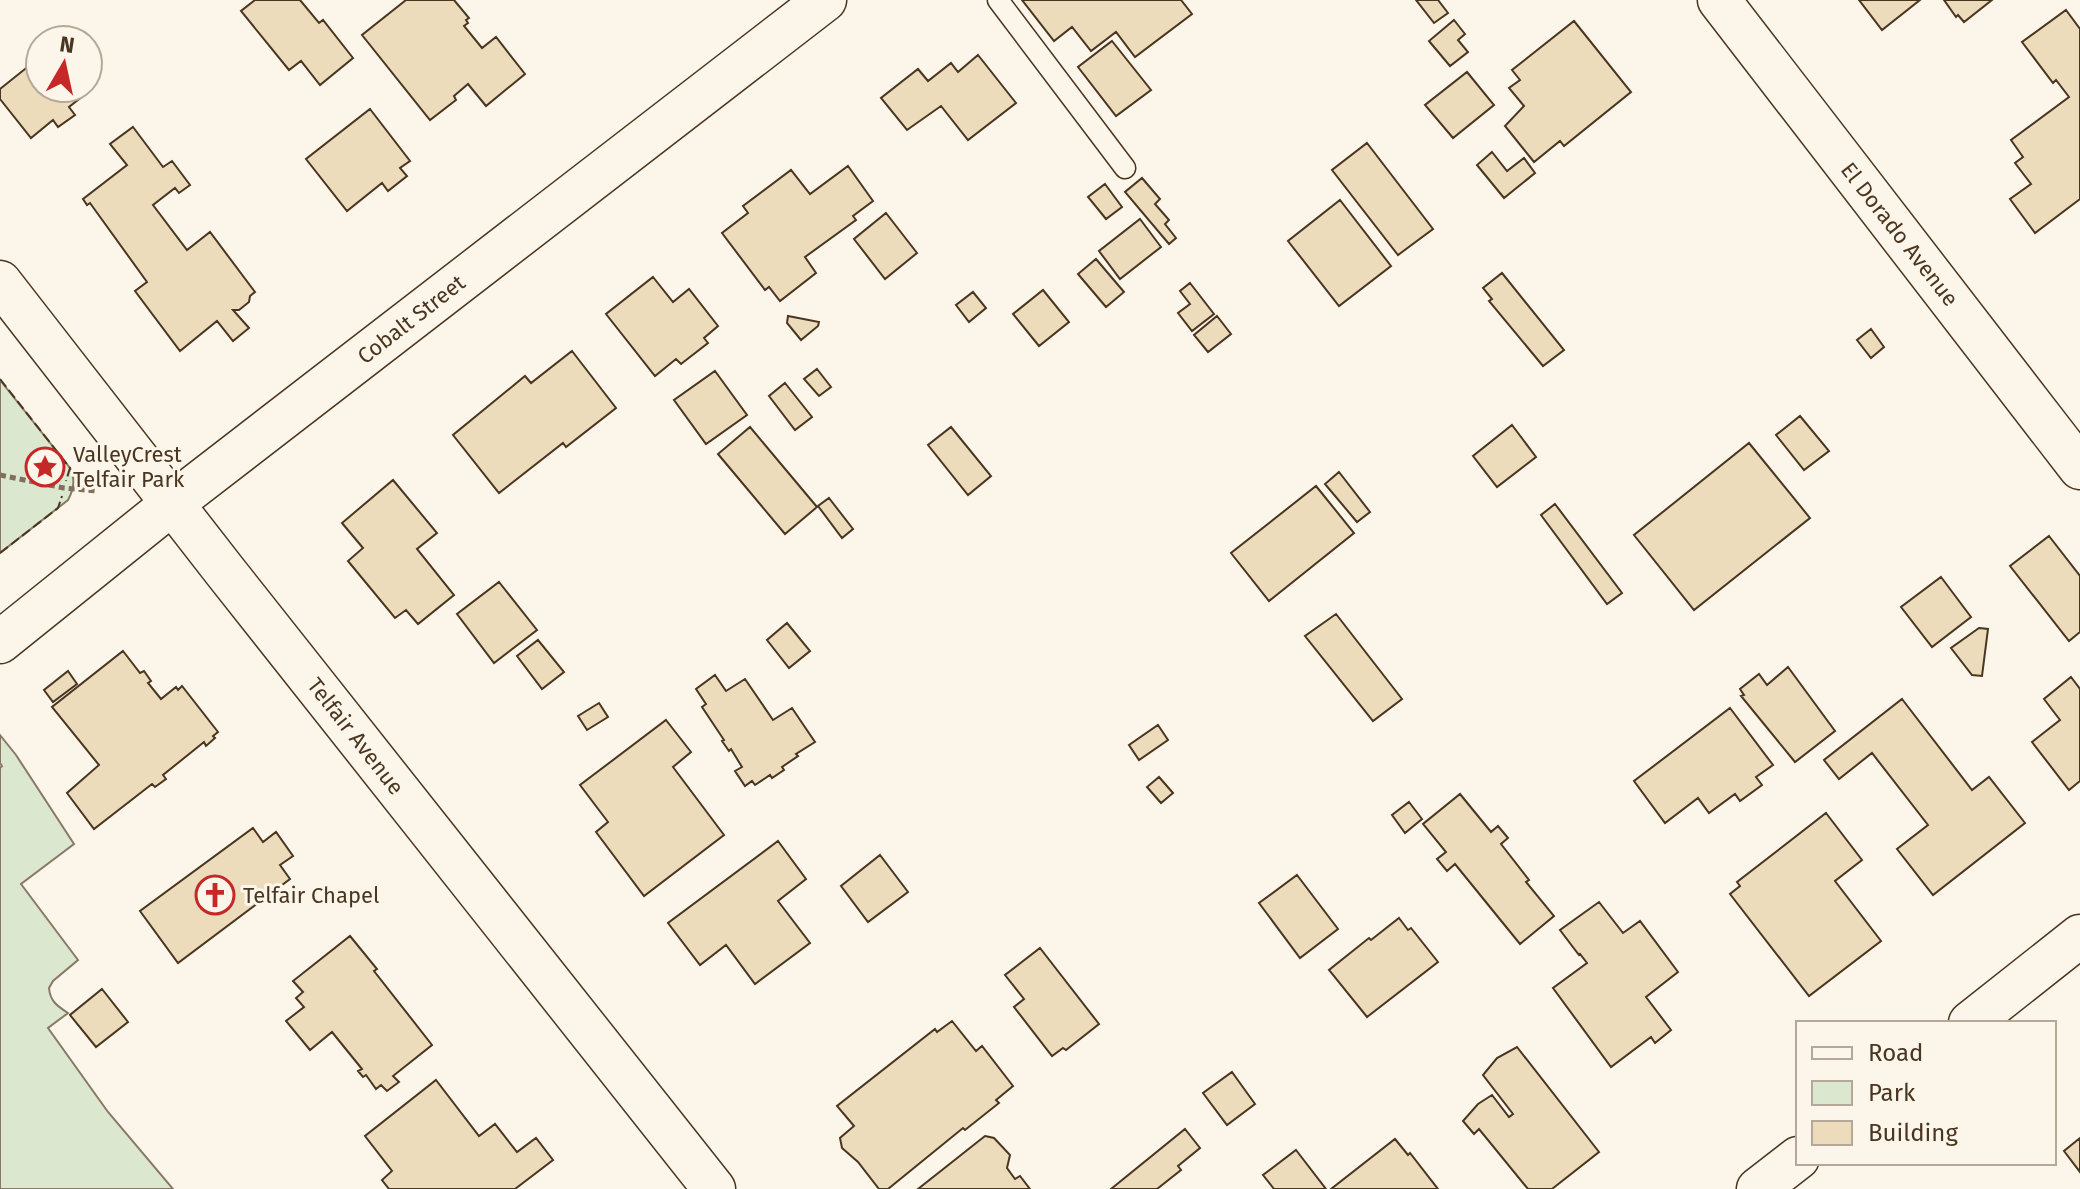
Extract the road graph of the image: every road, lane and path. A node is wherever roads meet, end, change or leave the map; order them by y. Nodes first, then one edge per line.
1 (825, 0) edge
2 (998, 0) edge
3 (1719, 0) edge
4 (1125, 168) dead end
5 (0, 282) edge
6 (2080, 468) edge
7 (0, 475) edge
8 (96, 491) dead end
9 (173, 503) junction
10 (0, 642) edge
11 (2080, 936) edge
12 (1973, 1021) edge
13 (1796, 1160) edge
14 (714, 1189) edge
15 (1758, 1189) edge

1 - 9 street, Cobalt Street
2 - 4 lane
3 - 6 street, El Dorado Avenue
5 - 9 street, Telfair Avenue
7 - 8 path
9 - 10 street, Cobalt Street
9 - 14 street, Telfair Avenue
11 - 12 street
13 - 15 street

